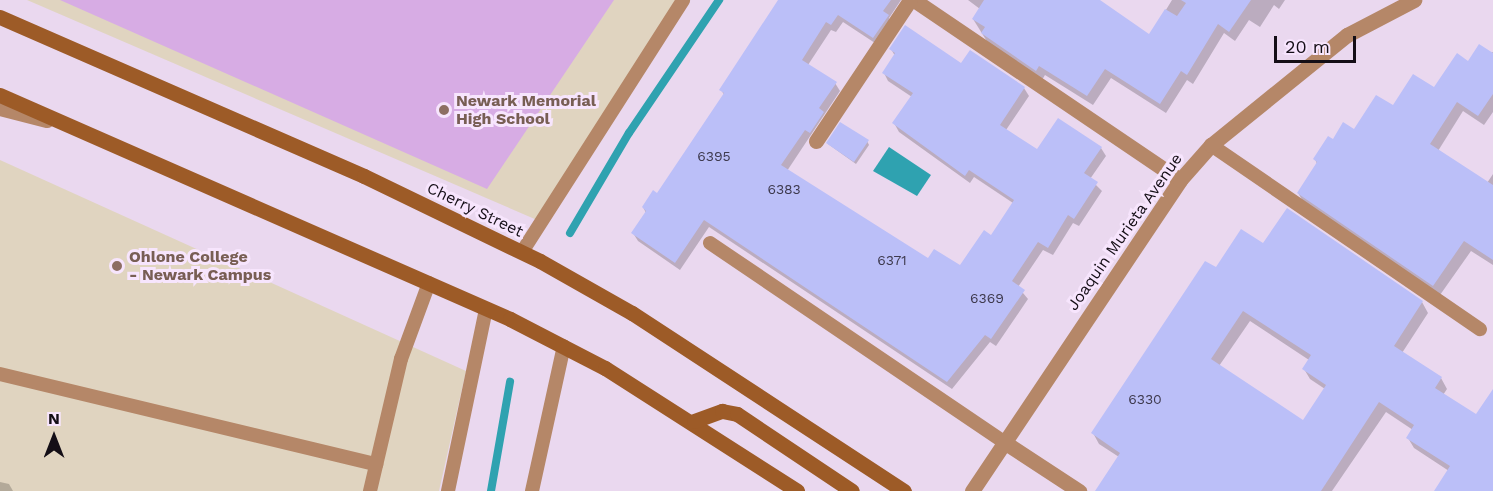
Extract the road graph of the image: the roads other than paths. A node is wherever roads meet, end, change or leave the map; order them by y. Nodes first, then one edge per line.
1 (683, 0) edge
2 (912, 0) edge
3 (1414, 0) edge
4 (0, 17) edge
5 (0, 95) edge
6 (0, 109) edge
7 (74, 128) junction
8 (816, 141) dead end
9 (1210, 145) junction
10 (1180, 180) junction
11 (710, 243) dead end
12 (522, 252) junction
13 (429, 283) junction
14 (486, 309) junction
15 (1480, 329) dead end
16 (564, 346) junction
17 (0, 374) edge
18 (694, 421) junction
19 (1004, 441) junction
20 (376, 464) junction
21 (369, 491) edge
22 (448, 491) edge
23 (532, 491) edge
24 (797, 491) edge
25 (852, 491) edge
26 (904, 491) edge
27 (972, 491) edge
28 (1079, 491) edge

1 - 12 lane
2 - 8 street
2 - 10 street
3 - 9 street, Joaquin Murieta Avenue
4 - 12 main road, Cherry Street
5 - 7 main road
6 - 7 lane
7 - 13 main road
9 - 10 street, Joaquin Murieta Avenue
9 - 15 lane
10 - 19 street, Joaquin Murieta Avenue
11 - 19 lane
12 - 26 main road, Cherry Street
13 - 14 main road
13 - 20 lane
14 - 16 main road
14 - 22 lane
16 - 18 main road
16 - 23 lane
17 - 20 lane
18 - 24 main road
18 - 25 main road
19 - 27 street, Joaquin Murieta Avenue
19 - 28 street
20 - 21 lane

